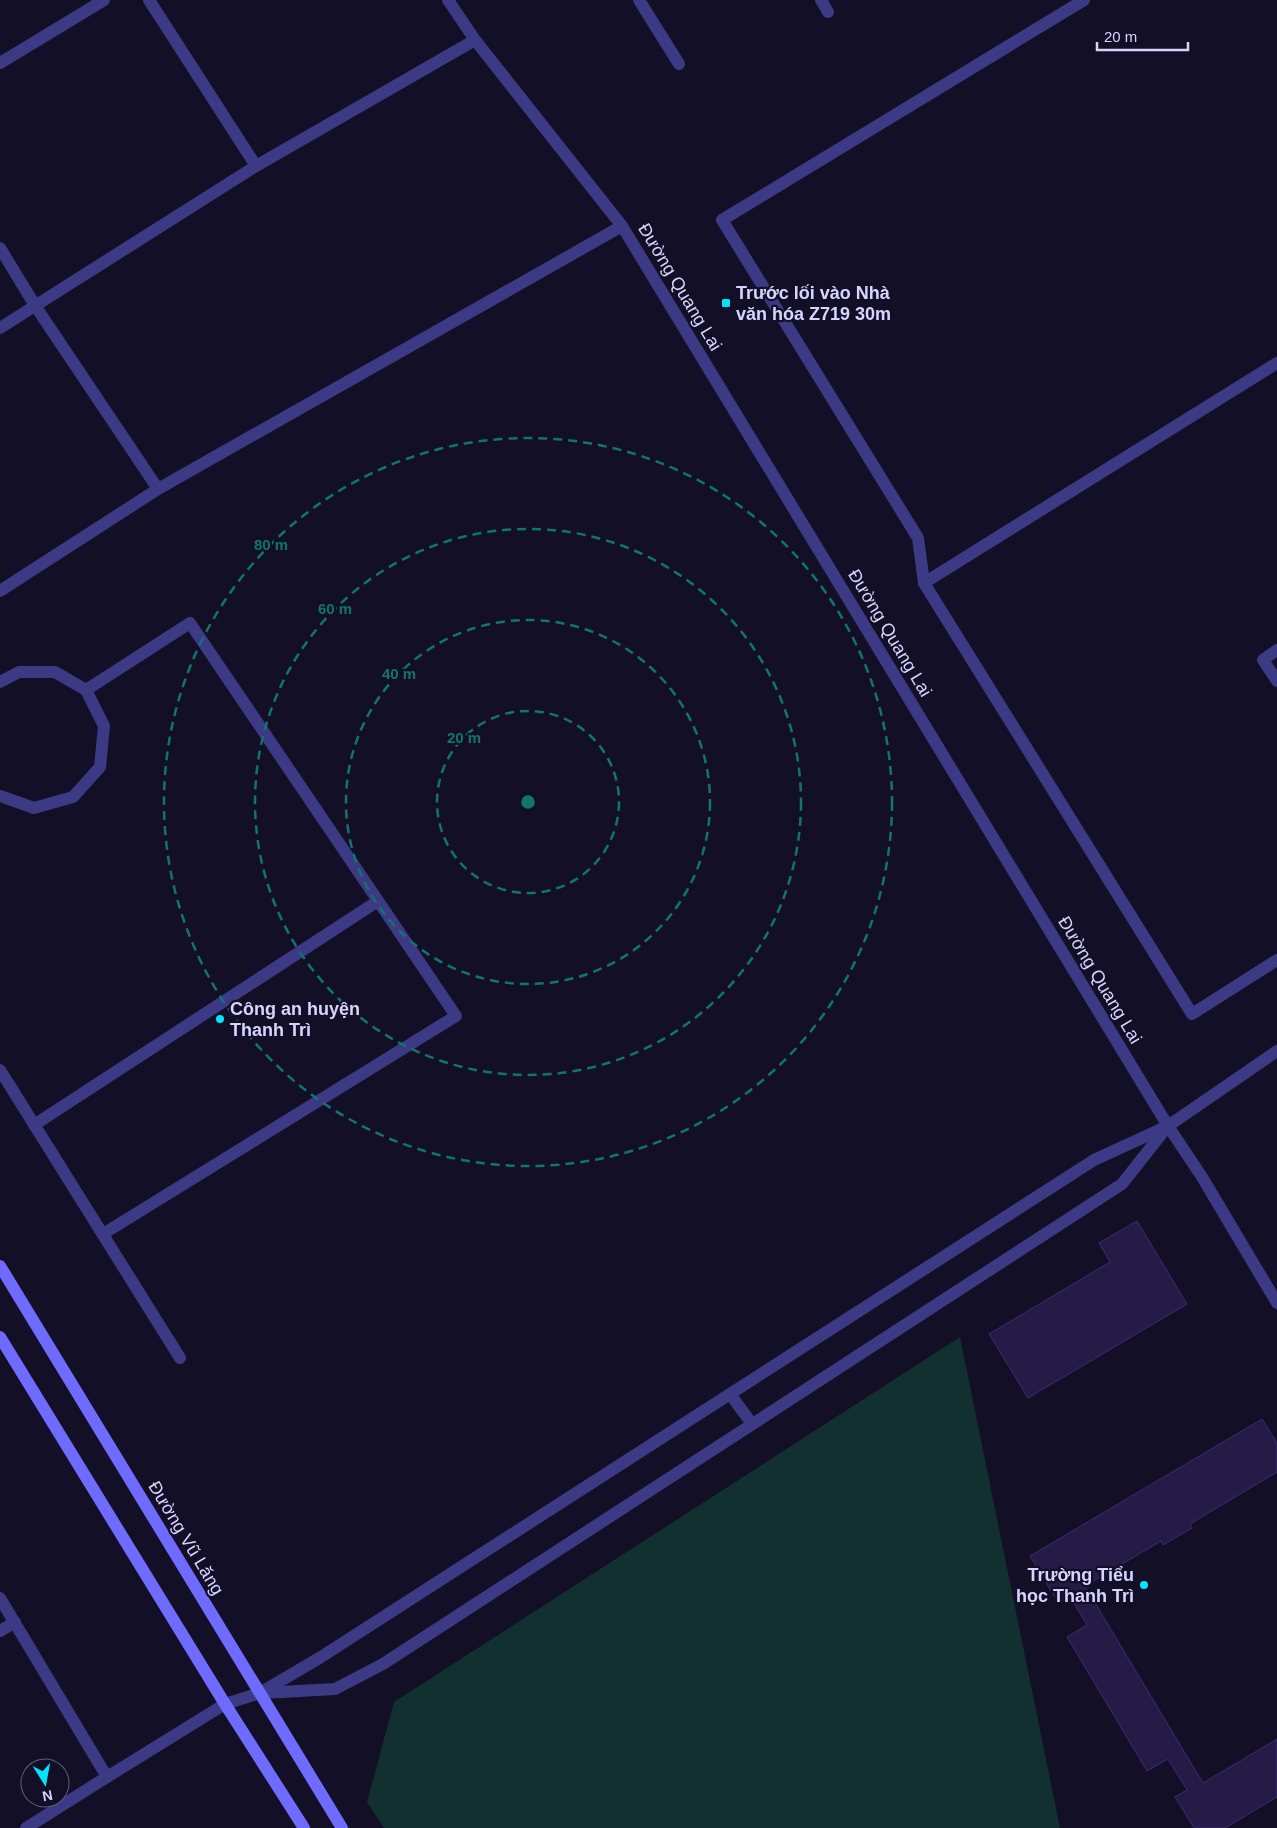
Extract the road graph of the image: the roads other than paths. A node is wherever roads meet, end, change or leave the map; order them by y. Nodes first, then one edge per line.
1 (104, 0) edge
2 (149, 0) edge
3 (448, 0) edge
4 (639, 0) edge
5 (821, 0) edge
6 (1084, 0) edge
7 (828, 12) dead end
8 (475, 40) junction
9 (0, 63) edge
10 (679, 64) dead end
11 (256, 166) junction
12 (622, 226) junction
13 (0, 248) edge
14 (36, 306) junction
15 (0, 328) edge
16 (1277, 363) edge
17 (158, 489) junction
18 (924, 583) junction
19 (0, 592) edge
20 (1277, 650) edge
21 (1277, 681) edge
22 (0, 682) edge
23 (86, 690) junction
24 (0, 796) edge
25 (378, 901) junction
26 (1277, 960) edge
27 (1277, 1051) edge
28 (0, 1070) edge
29 (34, 1125) junction
30 (1168, 1126) junction
31 (103, 1234) junction
32 (0, 1266) edge
33 (1277, 1302) edge
34 (0, 1338) edge
35 (180, 1358) dead end
36 (730, 1394) junction
37 (752, 1424) junction
38 (0, 1598) edge
39 (15, 1622) junction
40 (0, 1632) edge
41 (260, 1693) junction
42 (225, 1704) junction
43 (107, 1777) junction
44 (26, 1828) edge
45 (304, 1828) edge
46 (342, 1828) edge

1 - 9 street
2 - 11 street
3 - 8 street, Đường Quang Lai
4 - 10 street
5 - 7 street
6 - 18 street
8 - 11 street
8 - 12 street, Đường Quang Lai
11 - 14 street
12 - 17 street
12 - 30 street, Đường Quang Lai
13 - 14 street
14 - 15 street
14 - 17 street
16 - 18 street
17 - 19 street
18 - 26 street
20 - 21 street
22 - 23 street
23 - 24 street
23 - 25 street
25 - 29 street
25 - 31 street
27 - 30 street
28 - 29 street
29 - 31 street
30 - 33 street, Đường Quang Lai
30 - 36 street
30 - 37 street
31 - 35 street
32 - 41 main road, Đường Vũ Lăng
34 - 42 main road
36 - 37 street
36 - 41 street
37 - 41 street
38 - 39 street
39 - 40 street
39 - 43 street
41 - 42 street
41 - 46 main road, Đường Vũ Lăng
42 - 43 street
42 - 45 main road
43 - 44 street

